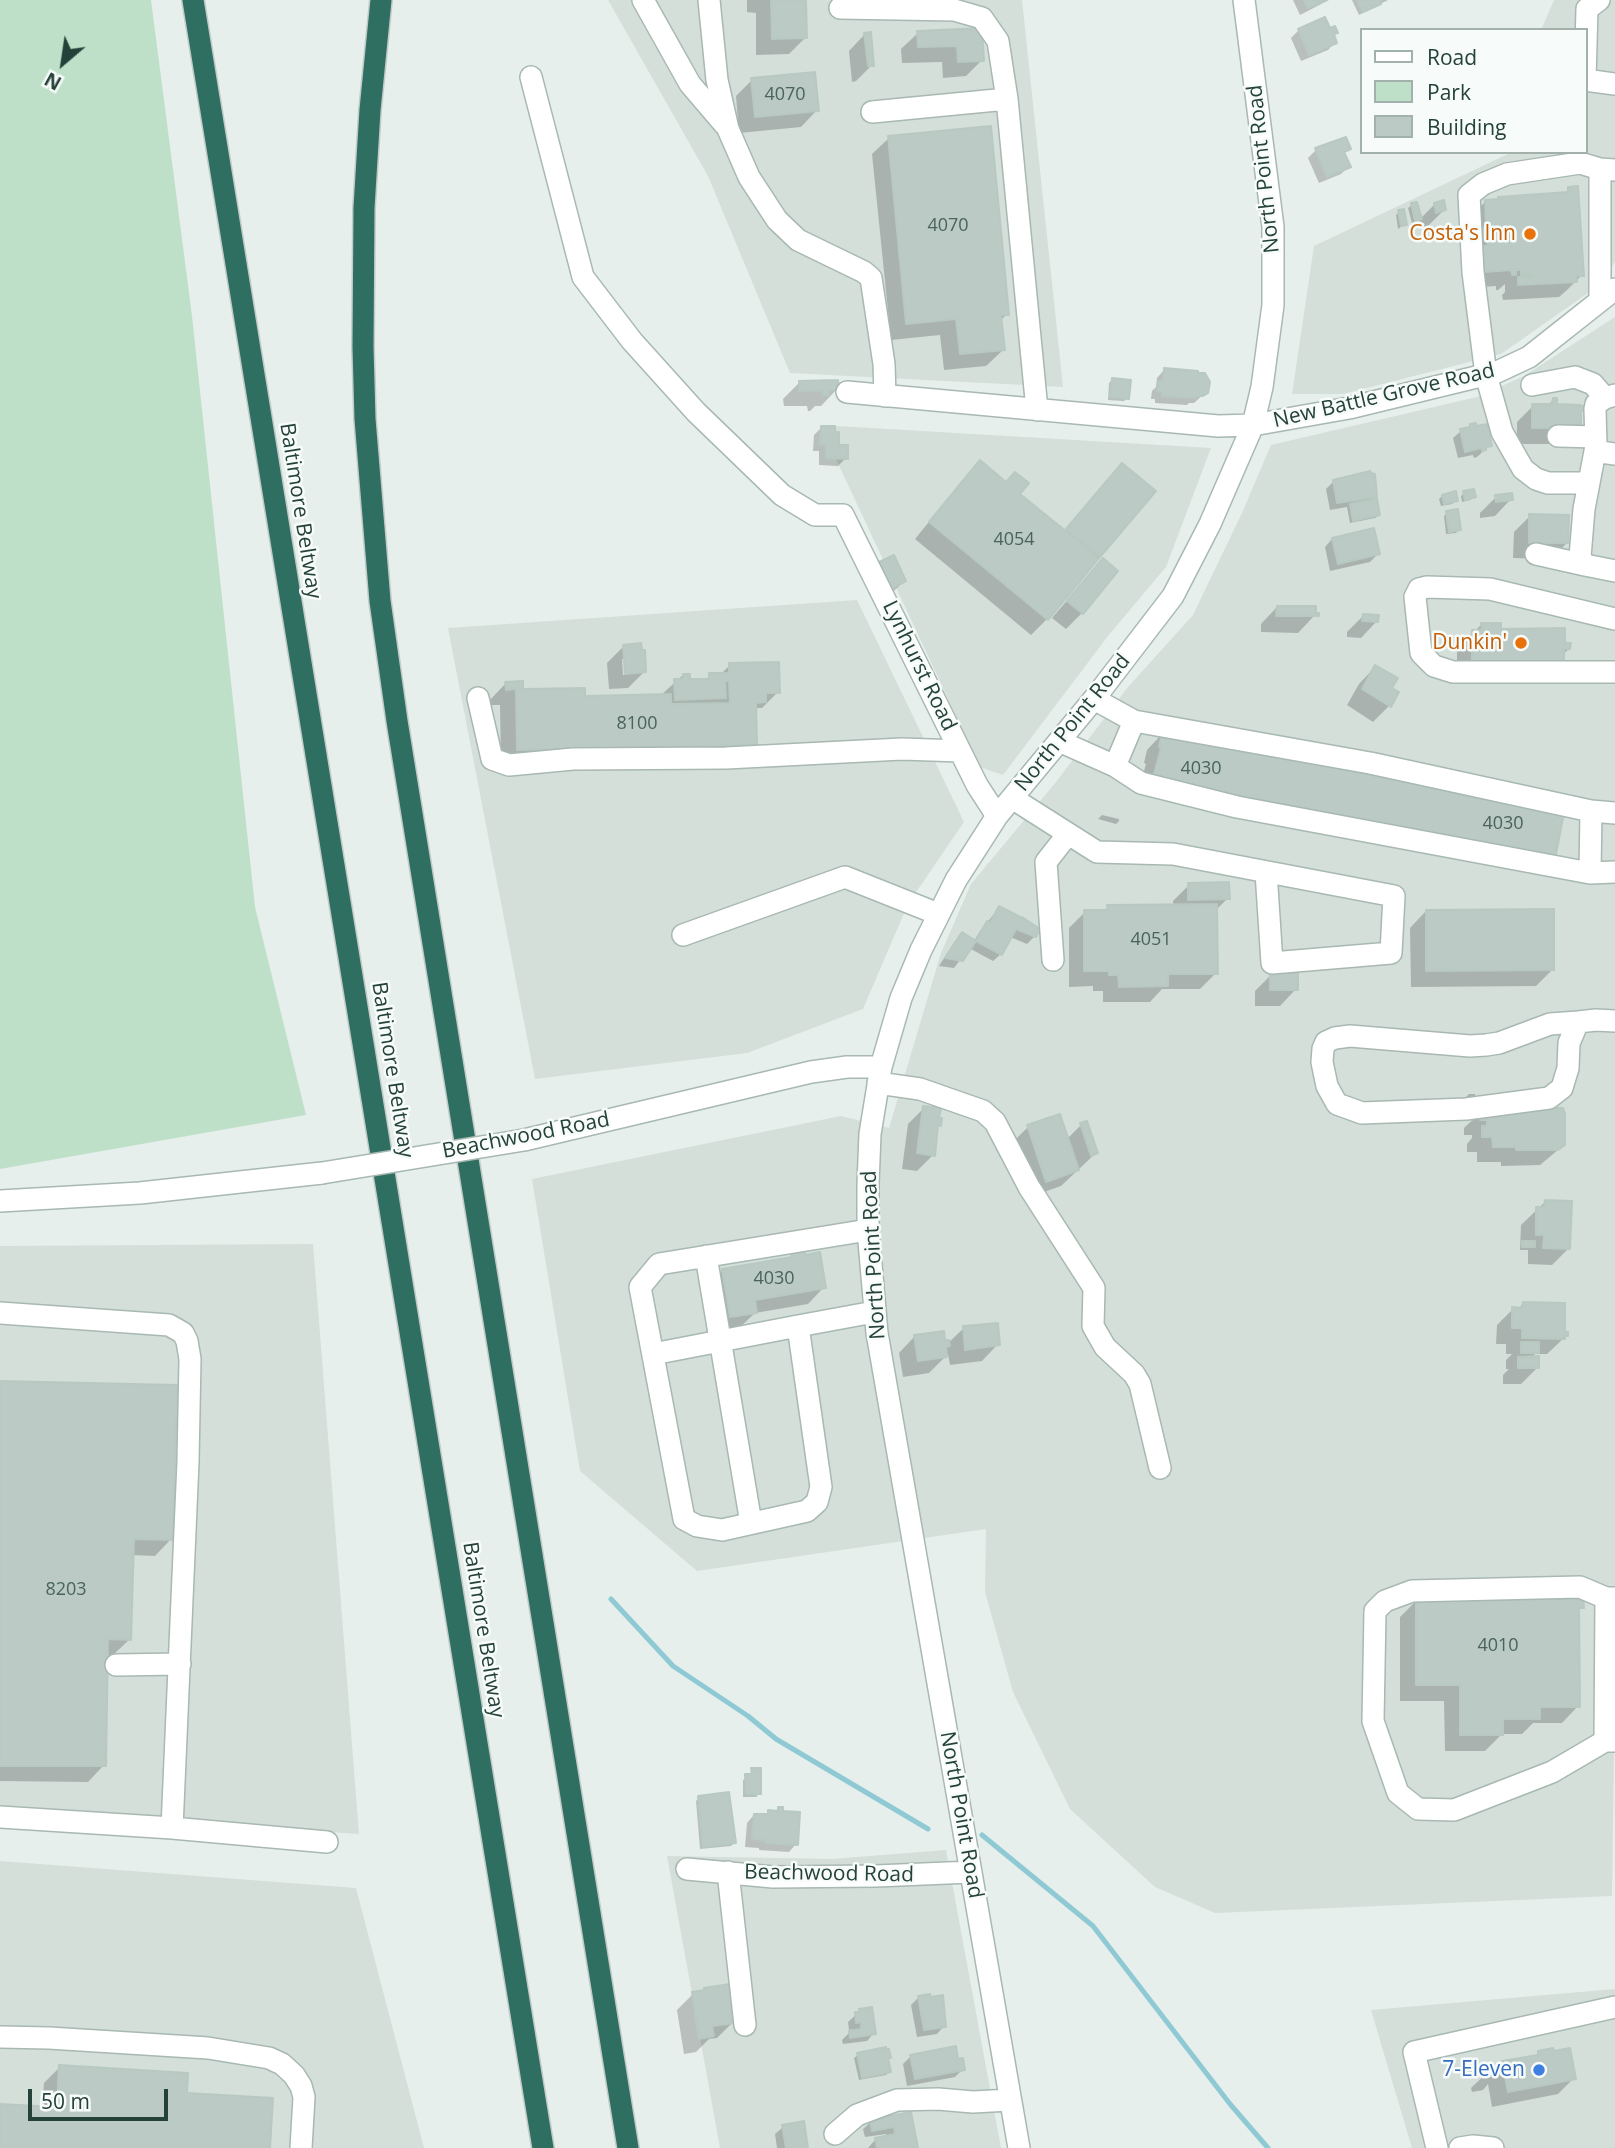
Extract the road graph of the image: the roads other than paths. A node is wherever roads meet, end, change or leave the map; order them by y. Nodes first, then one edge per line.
1 (193, 0) edge
2 (381, 0) edge
3 (643, 0) edge
4 (709, 0) edge
5 (1244, 0) edge
6 (1599, 0) edge
7 (840, 8) dead end
8 (1586, 28) edge
9 (531, 77) dead end
10 (1587, 80) edge
11 (1615, 84) edge
12 (1007, 99) junction
13 (872, 111) dead end
14 (728, 129) junction
15 (1598, 167) edge
16 (1608, 295) edge
17 (1486, 375) junction
18 (1532, 385) dead end
19 (847, 392) dead end
20 (885, 396) junction
21 (1610, 397) edge
22 (1037, 410) junction
23 (1253, 425) junction
24 (1558, 436) dead end
25 (1603, 446) edge
26 (1590, 483) junction
27 (1536, 554) dead end
28 (1585, 565) junction
29 (1615, 571) edge
30 (1615, 619) edge
31 (1615, 672) edge
32 (478, 698) dead end
33 (1094, 699) junction
34 (1134, 721) junction
35 (1059, 741) junction
36 (960, 751) junction
37 (1115, 766) junction
38 (1012, 798) junction
39 (1591, 811) junction
40 (1615, 813) edge
41 (997, 816) junction
42 (1068, 834) junction
43 (1266, 872) junction
44 (1615, 872) edge
45 (1590, 873) junction
46 (938, 914) junction
47 (683, 935) dead end
48 (1053, 960) dead end
49 (1615, 1021) edge
50 (1578, 1022) junction
51 (880, 1075) junction
52 (0, 1201) edge
53 (868, 1230) junction
54 (706, 1256) junction
55 (874, 1312) junction
56 (0, 1313) edge
57 (798, 1326) junction
58 (719, 1341) junction
59 (653, 1354) junction
60 (1160, 1468) dead end
61 (751, 1523) junction
62 (1611, 1598) edge
63 (180, 1664) junction
64 (116, 1665) dead end
65 (1610, 1741) edge
66 (0, 1817) edge
67 (172, 1828) junction
68 (327, 1842) dead end
69 (687, 1869) dead end
70 (728, 1872) junction
71 (971, 1872) junction
72 (1615, 2007) edge
73 (745, 2025) dead end
74 (0, 2037) edge
75 (1010, 2100) junction
76 (835, 2134) dead end
77 (301, 2148) edge
78 (543, 2148) edge
79 (628, 2148) edge
80 (1019, 2148) edge
81 (1437, 2148) edge
82 (1460, 2148) edge
83 (1493, 2148) edge

1 - 78 highway, Baltimore Beltway
2 - 79 highway
3 - 14 street
4 - 14 street
5 - 23 street, North Point Road
6 - 8 street
7 - 12 street
9 - 36 street, Lynhurst Road
10 - 11 street
12 - 13 street
12 - 22 street
14 - 20 street
15 - 16 street
15 - 17 street
16 - 17 street, New Battle Grove Road
17 - 23 street, New Battle Grove Road
17 - 26 street
18 - 21 street
19 - 20 street, New Battle Grove Road
20 - 22 street, New Battle Grove Road
21 - 25 street
22 - 23 street, New Battle Grove Road
23 - 33 street, North Point Road
24 - 25 street
25 - 26 street
26 - 28 street
27 - 28 street
28 - 29 street
30 - 31 street
32 - 36 street
33 - 34 street
33 - 35 street, North Point Road
34 - 37 street
34 - 39 street
35 - 37 street
35 - 38 street, North Point Road
36 - 41 street, Lynhurst Road
37 - 45 street
38 - 41 street, North Point Road
38 - 42 street
39 - 40 street
39 - 45 street
41 - 46 street, North Point Road
42 - 43 street
42 - 48 street
43 - 43 street
44 - 45 street
46 - 47 street
46 - 51 street, North Point Road
49 - 50 street
50 - 50 street
51 - 52 street, Beachwood Road, bridge
51 - 53 street, North Point Road
51 - 60 street, Beachwood Road
53 - 54 street
53 - 55 street, North Point Road
54 - 58 street
54 - 59 street
55 - 57 street
55 - 71 street, North Point Road
56 - 63 street
57 - 58 street
57 - 61 street
58 - 59 street
58 - 61 street
59 - 61 street
62 - 65 street
62 - 65 street
63 - 64 street
63 - 67 street
66 - 67 street
67 - 68 street
69 - 70 street, Beachwood Road
70 - 71 street, Beachwood Road
70 - 73 street
71 - 75 street, North Point Road
72 - 81 street
74 - 77 street
75 - 76 street
75 - 80 street, North Point Road
82 - 83 street

